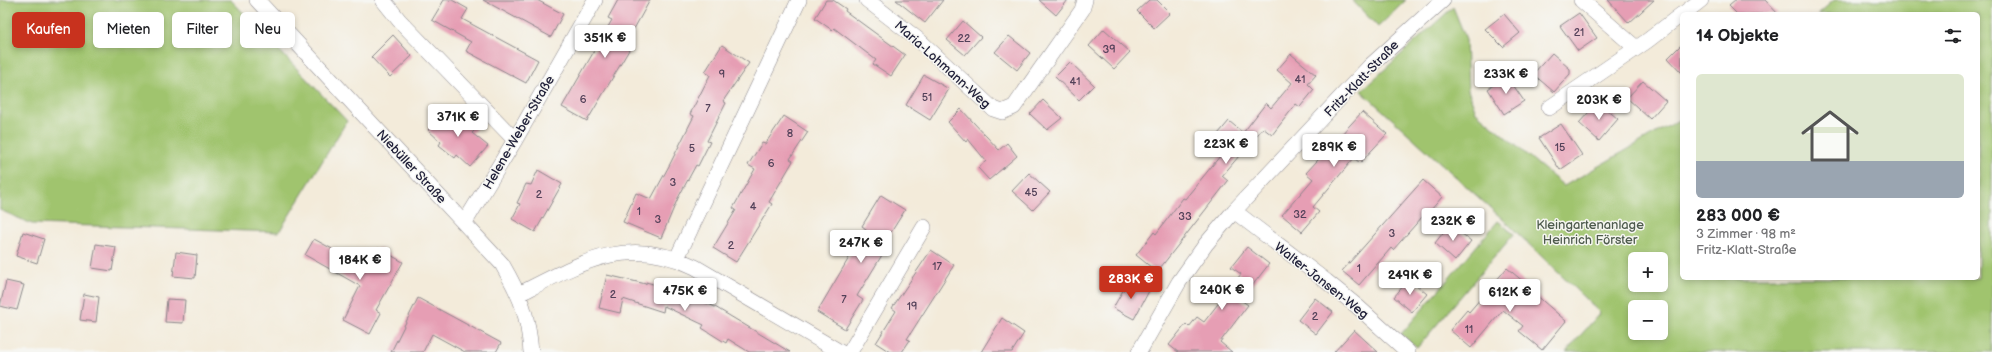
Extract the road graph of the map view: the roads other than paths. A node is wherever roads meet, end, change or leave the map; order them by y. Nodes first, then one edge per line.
1 (257, 0) edge
2 (383, 0) edge
3 (595, 0) edge
4 (799, 0) edge
5 (867, 0) edge
6 (1085, 0) edge
7 (1443, 0) edge
8 (1581, 0) edge
9 (1701, 0) edge
10 (1685, 12) edge
11 (1680, 15) edge
12 (1636, 48) junction
13 (1549, 108) dead end
14 (515, 140) junction
15 (1234, 211) junction
16 (465, 222) junction
17 (924, 227) dead end
18 (677, 258) junction
19 (520, 294) junction
20 (531, 352) edge
21 (840, 352) edge
22 (850, 352) edge
23 (1139, 352) edge
24 (1408, 352) edge

1 - 16 street, Niebüller Straße
2 - 14 street
3 - 14 street, Helene-Weber-Straße
4 - 18 street
5 - 6 street, Maria-Lohmann-Weg
7 - 15 street, Fritz-Klatt-Straße
8 - 12 street
9 - 10 street
11 - 12 street
12 - 13 street
14 - 16 street, Helene-Weber-Straße
15 - 23 street, Fritz-Klatt-Straße
15 - 24 street, Walter-Jansen-Weg
16 - 19 street, Niebüller Straße
17 - 22 street
18 - 19 street
18 - 21 street
19 - 20 street, Niebüller Straße

